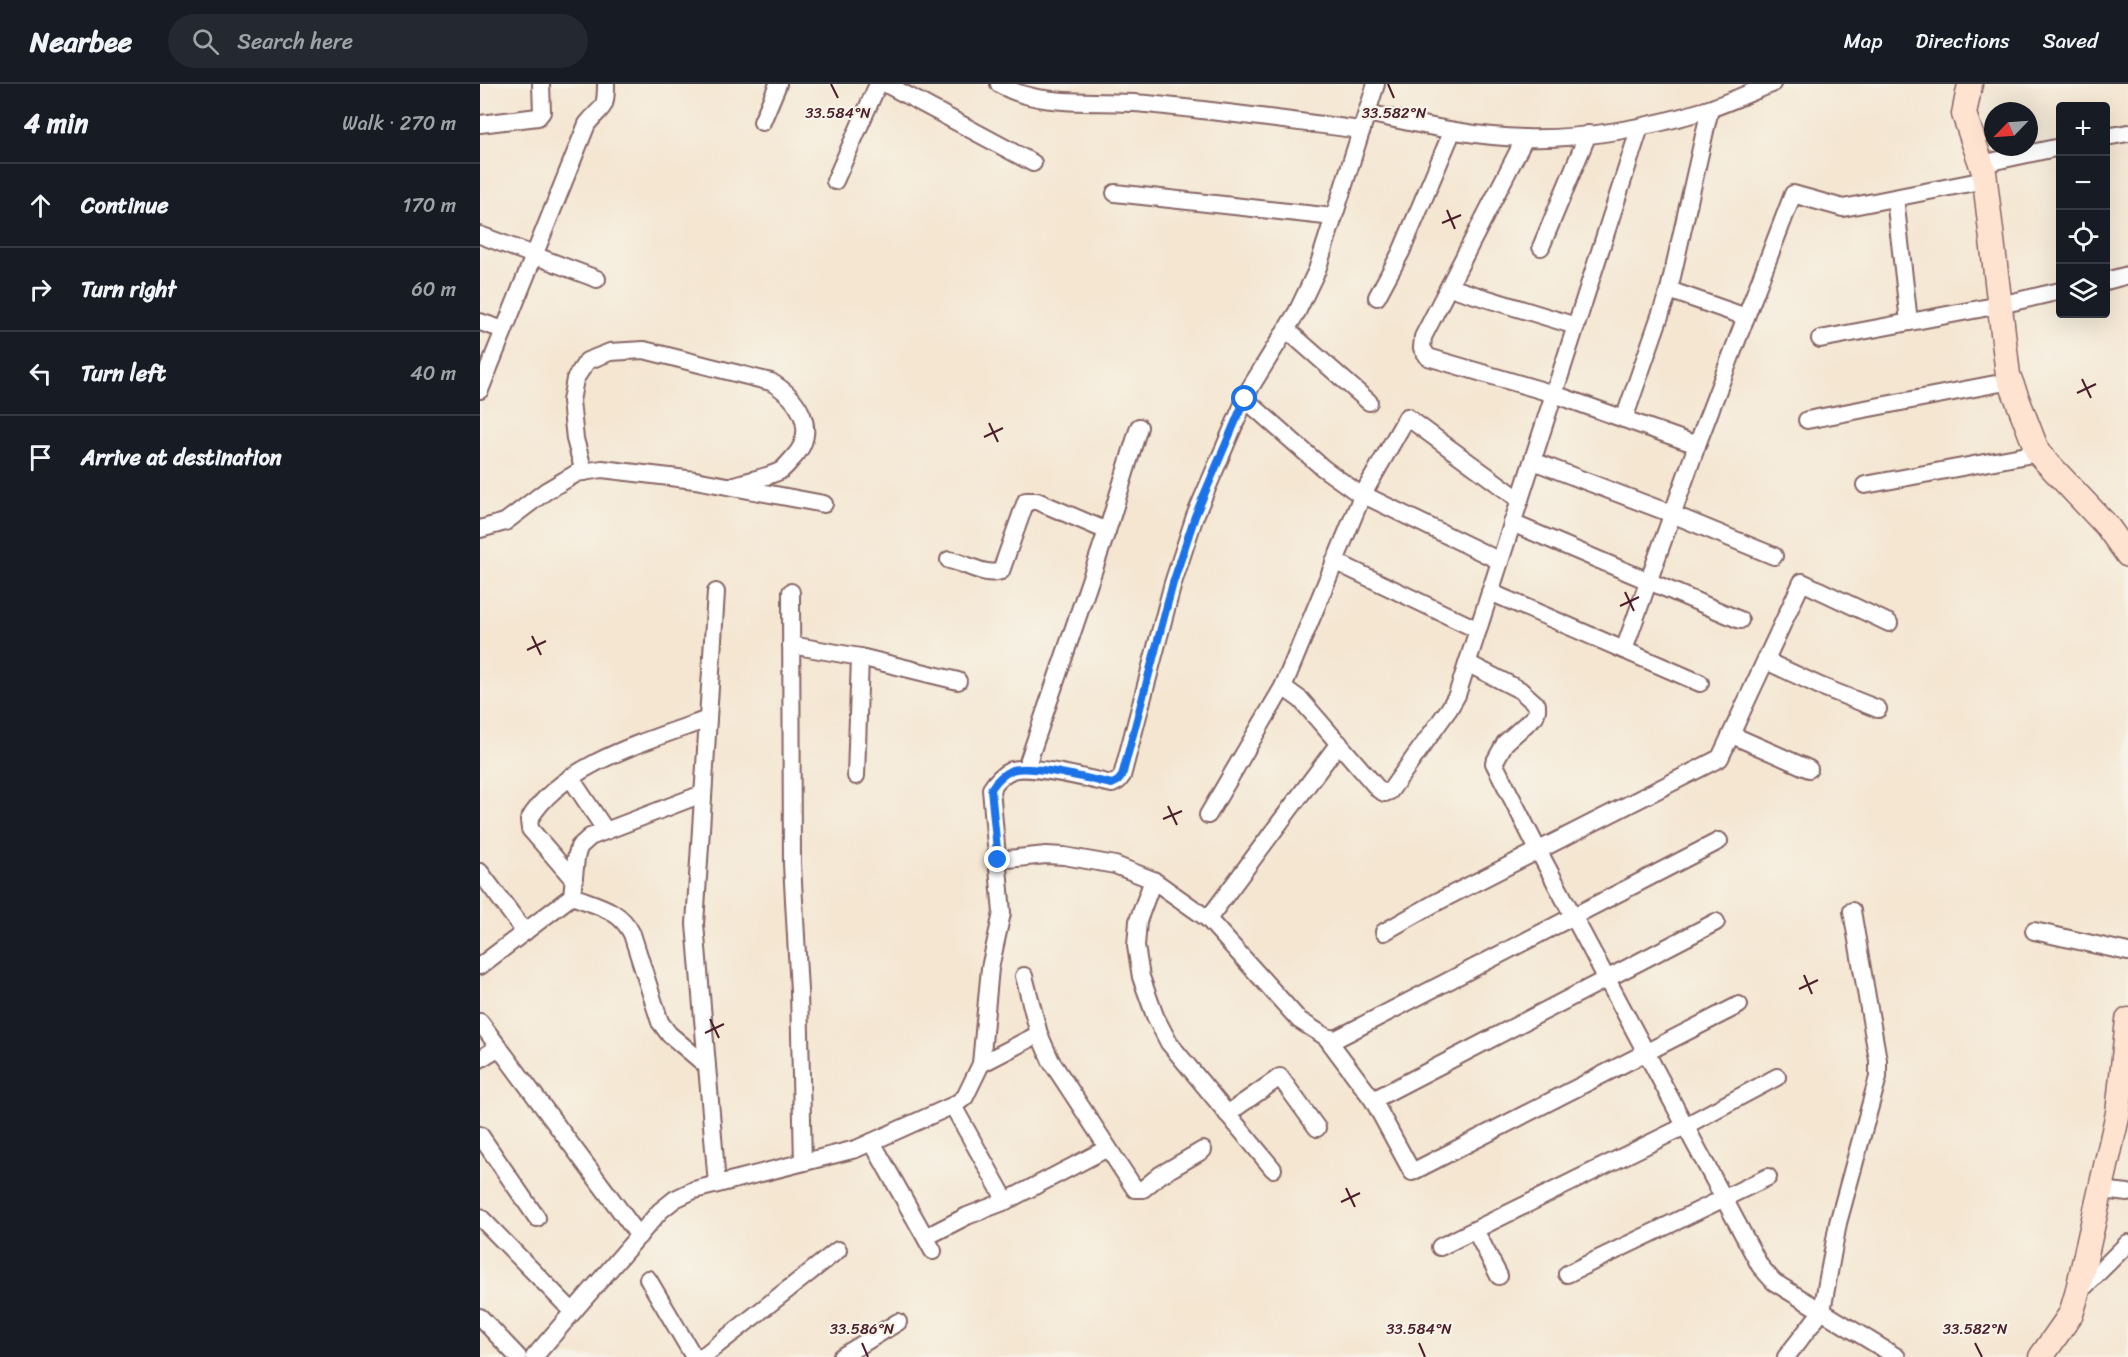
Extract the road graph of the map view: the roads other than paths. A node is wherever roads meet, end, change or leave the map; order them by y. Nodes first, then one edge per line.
1 (541, 84) edge
2 (606, 84) edge
3 (778, 84) edge
4 (878, 84) edge
5 (886, 84) edge
6 (999, 84) edge
7 (1376, 84) edge
8 (1772, 84) edge
9 (1970, 84) edge
10 (1710, 109) junction
11 (1367, 112) junction
12 (762, 123) dead end
13 (480, 124) edge
14 (1640, 127) junction
15 (1362, 130) junction
16 (1452, 132) junction
17 (2128, 133) edge
18 (1588, 134) junction
19 (2110, 136) edge
20 (1525, 138) junction
21 (2056, 149) edge
22 (1033, 163) dead end
23 (1983, 172) junction
24 (835, 180) dead end
25 (1115, 193) dead end
26 (1895, 198) junction
27 (1334, 217) junction
28 (480, 235) edge
29 (1541, 247) dead end
30 (534, 256) junction
31 (2128, 275) edge
32 (597, 279) dead end
33 (2110, 279) edge
34 (1449, 287) junction
35 (1670, 290) junction
36 (2056, 292) edge
37 (1377, 297) dead end
38 (2000, 305) junction
39 (1746, 317) junction
40 (480, 322) edge
41 (1909, 322) junction
42 (1576, 326) junction
43 (1286, 329) junction
44 (504, 330) junction
45 (1820, 339) dead end
46 (2011, 381) junction
47 (480, 390) edge
48 (1554, 394) junction
49 (1245, 399) junction
50 (1369, 402) dead end
51 (1624, 419) junction
52 (1806, 420) dead end
53 (1139, 427) dead end
54 (1697, 445) junction
55 (2038, 453) junction
56 (1533, 461) junction
57 (584, 472) junction
58 (1865, 485) dead end
59 (731, 486) junction
60 (1362, 496) junction
61 (1520, 500) junction
62 (824, 504) dead end
63 (1672, 514) junction
64 (1512, 523) junction
65 (480, 529) edge
66 (1107, 531) junction
67 (2128, 555) edge
68 (1774, 556) dead end
69 (949, 560) dead end
70 (1334, 561) junction
71 (1500, 561) junction
72 (1649, 581) junction
73 (716, 592) dead end
74 (791, 592) dead end
75 (1490, 592) junction
76 (1740, 620) dead end
77 (1889, 623) dead end
78 (1478, 630) junction
79 (791, 645) junction
80 (1624, 650) junction
81 (860, 657) junction
82 (1766, 661) junction
83 (1467, 663) junction
84 (958, 681) dead end
85 (1700, 683) dead end
86 (1283, 687) junction
87 (1878, 709) dead end
88 (708, 719) junction
89 (1732, 735) junction
90 (1339, 744) junction
91 (1026, 768) junction
92 (1809, 769) dead end
93 (856, 776) dead end
94 (570, 777) junction
95 (702, 794) junction
96 (1208, 815) dead end
97 (606, 831) junction
98 (1719, 841) dead end
99 (1538, 850) junction
100 (998, 860) junction
101 (480, 872) edge
102 (1153, 880) junction
103 (573, 888) junction
104 (1852, 911) dead end
105 (1574, 917) junction
106 (1208, 919) junction
107 (1716, 922) dead end
108 (2034, 931) dead end
109 (525, 932) junction
110 (1384, 932) dead end
111 (2128, 952) edge
112 (480, 966) edge
113 (1024, 976) dead end
114 (1606, 979) junction
115 (1739, 1005) dead end
116 (2128, 1020) edge
117 (480, 1022) edge
118 (1039, 1034) junction
119 (1326, 1037) junction
120 (499, 1047) junction
121 (1646, 1052) junction
122 (480, 1059) edge
123 (981, 1064) junction
124 (707, 1066) junction
125 (1777, 1077) dead end
126 (1373, 1100) junction
127 (953, 1106) junction
128 (1227, 1114) junction
129 (1685, 1126) junction
130 (1317, 1128) dead end
131 (480, 1135) edge
132 (872, 1142) junction
133 (1108, 1148) junction
134 (1203, 1150) dead end
135 (803, 1162) junction
136 (1273, 1169) dead end
137 (1768, 1177) dead end
138 (717, 1184) junction
139 (2101, 1190) junction
140 (2128, 1193) edge
141 (1724, 1198) junction
142 (1006, 1201) junction
143 (480, 1217) edge
144 (537, 1218) dead end
145 (1475, 1230) junction
146 (639, 1236) junction
147 (2128, 1243) edge
148 (1440, 1247) dead end
149 (838, 1250) dead end
150 (1567, 1274) dead end
151 (1499, 1276) dead end
152 (648, 1279) dead end
153 (2077, 1294) junction
154 (1822, 1311) junction
155 (573, 1312) junction
156 (480, 1317) edge
157 (898, 1322) dead end
158 (518, 1357) edge
159 (534, 1357) edge
160 (694, 1357) edge
161 (702, 1357) edge
162 (841, 1357) edge
163 (1786, 1357) edge
164 (1897, 1357) edge
165 (2041, 1357) edge

1 - 13 street
2 - 30 street
3 - 12 street
4 - 24 street
5 - 22 street
6 - 15 street
7 - 11 street
8 - 10 street
9 - 23 street
10 - 14 street
10 - 35 street
11 - 15 street
11 - 16 street
14 - 18 street
14 - 42 street
15 - 27 street
16 - 20 street
16 - 37 street
17 - 19 street
18 - 20 street
18 - 29 street
20 - 34 street
21 - 23 street
23 - 26 street
23 - 38 street
25 - 27 street
26 - 39 street
26 - 41 street
27 - 43 street
28 - 30 street
30 - 32 street
30 - 44 street
31 - 33 street
34 - 42 street
34 - 48 street
35 - 39 street
35 - 51 street
36 - 38 street
38 - 41 street
38 - 46 street
39 - 54 street
40 - 44 street
41 - 45 street
42 - 48 street
43 - 49 street
43 - 50 street
44 - 47 street
46 - 52 street
46 - 55 street
48 - 51 street
48 - 56 street
49 - 60 street
49 - 91 street
51 - 54 street
53 - 66 street
54 - 63 street
55 - 58 street
55 - 67 street
56 - 61 street
56 - 63 street
57 - 59 street
57 - 59 street
57 - 65 street
59 - 62 street
60 - 61 street
60 - 70 street
60 - 71 street
61 - 64 street
63 - 68 street
63 - 72 street
64 - 71 street
64 - 72 street
66 - 69 street
66 - 91 street
70 - 78 street
70 - 86 street
71 - 75 street
72 - 76 street
72 - 80 street
73 - 88 street
74 - 79 street
75 - 78 street
75 - 80 street
77 - 82 street
78 - 83 street
79 - 81 street
79 - 135 street
80 - 85 street
81 - 84 street
81 - 93 street
82 - 87 street
82 - 89 street
83 - 90 street
83 - 99 street
86 - 90 street
86 - 96 street
88 - 94 street
88 - 95 street
89 - 92 street
89 - 99 street
90 - 106 street
91 - 100 street
94 - 97 street
94 - 103 street
95 - 97 street
95 - 124 street
97 - 103 street
98 - 105 street
99 - 105 street
99 - 110 street
100 - 102 street
100 - 123 street
101 - 109 street
102 - 106 street
102 - 128 street
103 - 109 street
103 - 124 street
104 - 154 street
105 - 114 street
105 - 119 street
106 - 119 street
107 - 114 street
108 - 111 street
109 - 112 street
113 - 118 street
114 - 121 street
114 - 126 street
115 - 121 street
116 - 139 street
117 - 120 street
118 - 123 street
118 - 133 street
119 - 126 street
120 - 122 street
120 - 146 street
121 - 126 street
121 - 129 street
123 - 127 street
124 - 138 street
125 - 129 street
127 - 132 street
127 - 142 street
128 - 130 street
128 - 136 street
129 - 141 street
129 - 145 street
131 - 144 street
132 - 135 street
132 - 142 street
133 - 134 street
133 - 142 street
135 - 138 street
137 - 141 street
138 - 146 street
139 - 140 street
139 - 153 street
141 - 150 street
141 - 154 street
143 - 155 street
145 - 148 street
145 - 151 street
146 - 155 street
147 - 153 street
149 - 161 street
152 - 160 street
153 - 165 street
154 - 163 street
154 - 164 street
155 - 159 street
156 - 158 street
157 - 162 street

